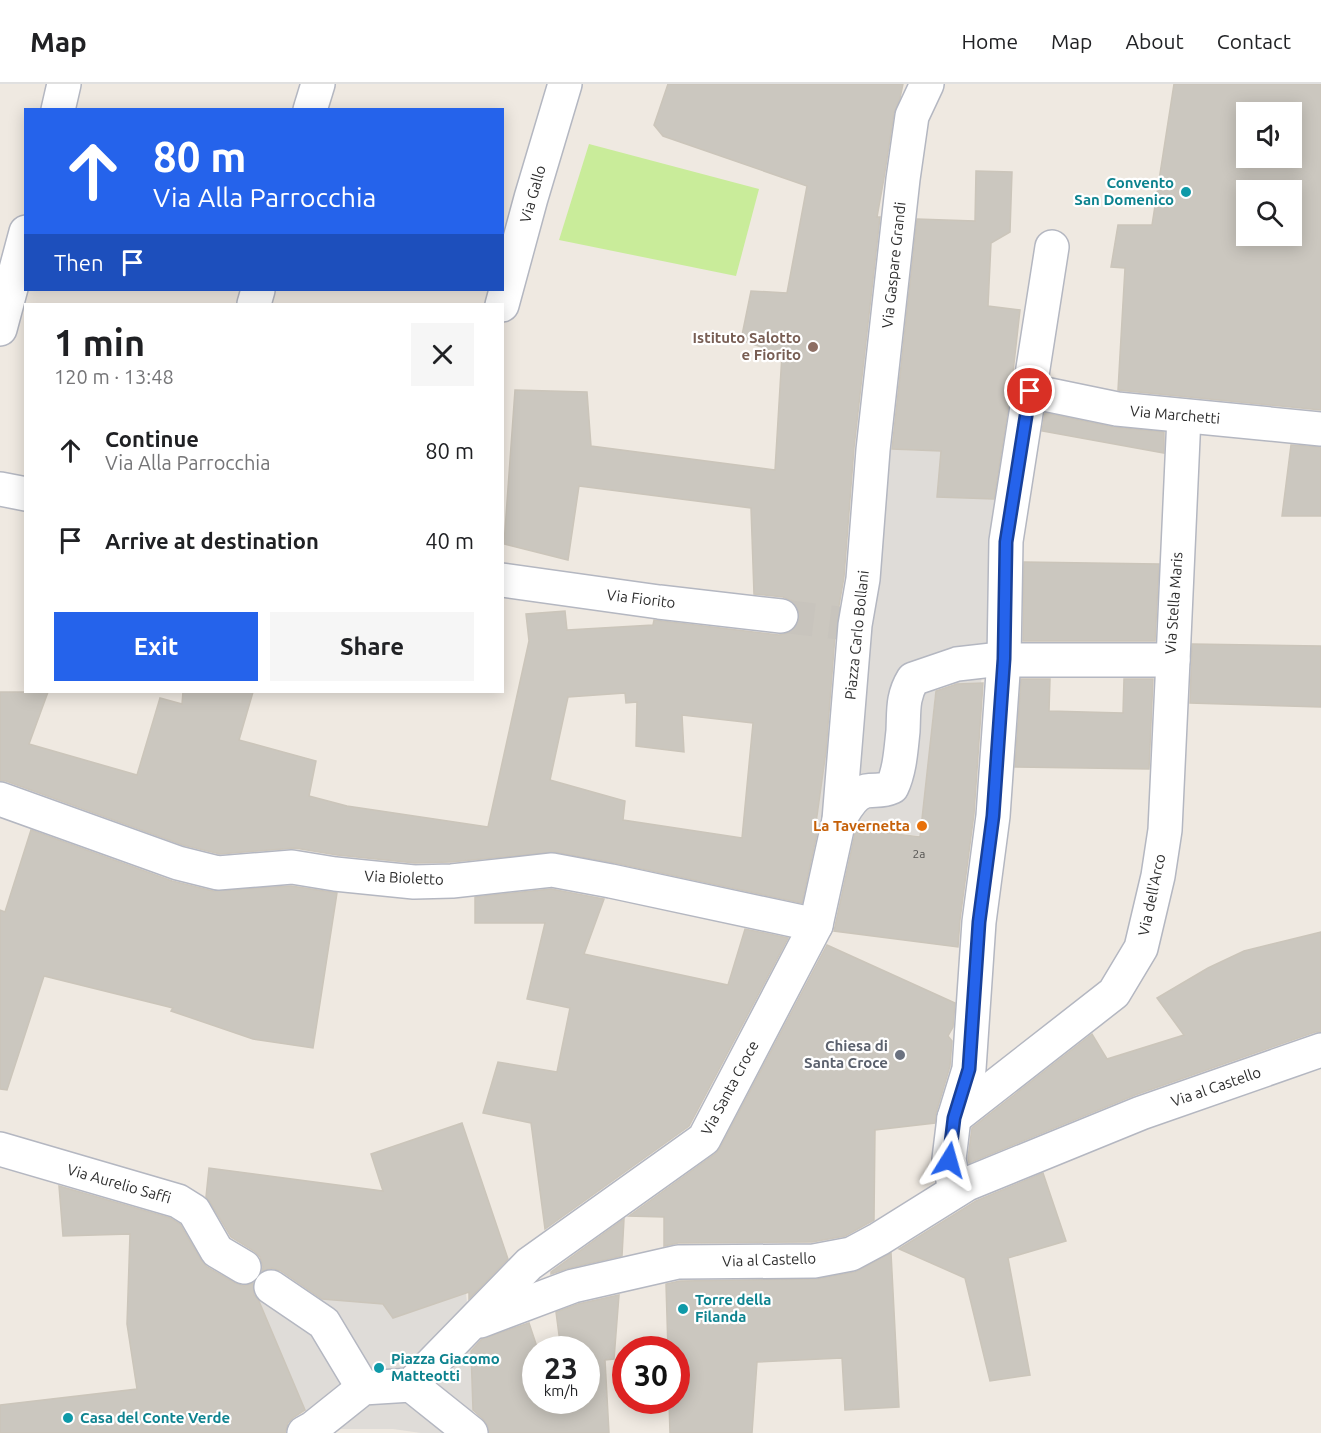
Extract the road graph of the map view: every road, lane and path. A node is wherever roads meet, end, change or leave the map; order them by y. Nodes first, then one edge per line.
1 (64, 84) edge
2 (318, 84) edge
3 (565, 84) edge
4 (927, 84) edge
5 (58, 108) edge
6 (311, 108) edge
7 (24, 239) edge
8 (1052, 247) dead end
9 (503, 303) edge
10 (0, 329) edge
11 (1030, 391) junction
12 (1184, 416) junction
13 (1321, 429) edge
14 (873, 450) joint
15 (0, 489) edge
16 (24, 494) edge
17 (504, 580) edge
18 (781, 616) tunnel mouth
19 (1004, 659) junction
20 (1173, 660) junction
21 (0, 799) edge
22 (838, 824) junction
23 (816, 925) junction
24 (1321, 1050) edge
25 (954, 1118) junction
26 (0, 1149) edge
27 (955, 1191) junction
28 (244, 1267) dead end
29 (271, 1287) dead end
30 (470, 1324) junction
31 (411, 1385) junction
32 (363, 1388) junction
33 (309, 1430) edge
34 (471, 1433) edge

1 - 5 street
2 - 6 street
3 - 9 street, Via Gallo
4 - 14 street, Via Gaspare Grandi
7 - 10 street
8 - 11 street
11 - 12 street, Via Marchetti
11 - 19 street
12 - 13 street, Via Marchetti
12 - 20 street, Via Stella Maris
14 - 22 street, Piazza Carlo Bollani
15 - 16 street
17 - 18 street, Via Fiorito
19 - 20 street, Via Stella Maris
19 - 22 street
19 - 25 street
20 - 25 street, Via dell'Arco
21 - 23 street, Via Bioletto
22 - 23 street, Via Santa Croce
23 - 30 street, Via Santa Croce
24 - 27 street, Via al Castello
25 - 27 street
26 - 28 street, Via Aurelio Saffi
27 - 30 street, Via al Castello
29 - 32 street
30 - 31 street
31 - 32 street
31 - 34 street
32 - 33 street

